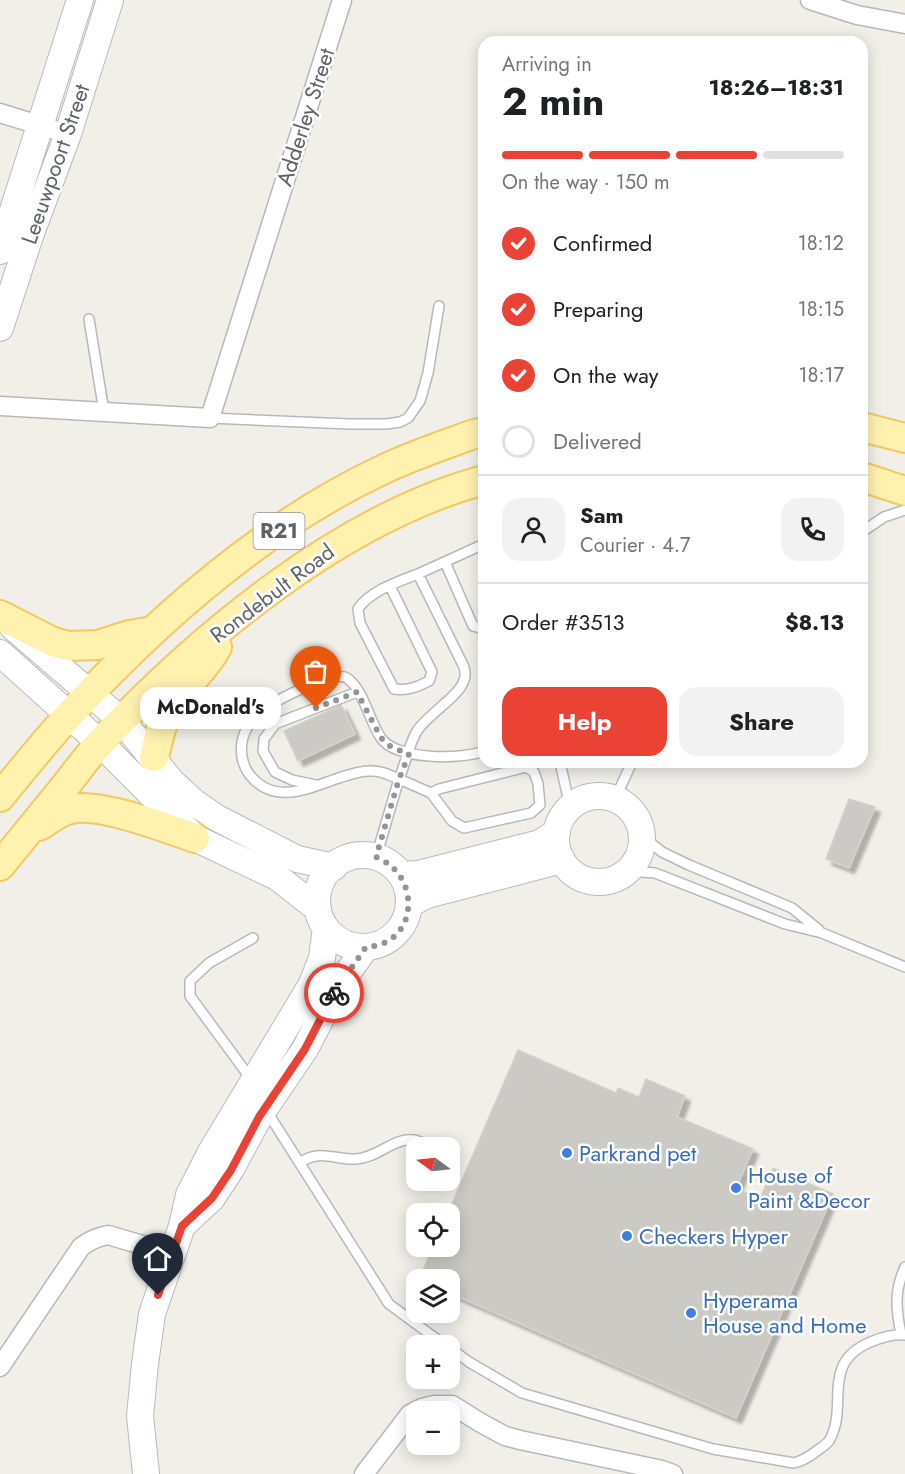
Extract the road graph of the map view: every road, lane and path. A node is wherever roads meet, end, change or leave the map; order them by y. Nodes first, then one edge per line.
1 (80, 0) edge
2 (110, 0) edge
3 (342, 0) edge
4 (810, 0) edge
5 (905, 24) edge
6 (0, 113) edge
7 (40, 125) junction
8 (68, 134) junction
9 (0, 251) edge
10 (439, 306) dead end
11 (89, 320) dead end
12 (0, 328) edge
13 (0, 406) edge
14 (105, 412) junction
15 (210, 418) junction
16 (868, 429) edge
17 (478, 434) edge
18 (905, 438) edge
19 (868, 479) edge
20 (478, 482) edge
21 (905, 491) edge
22 (905, 510) edge
23 (868, 527) edge
24 (478, 547) edge
25 (445, 562) junction
26 (418, 574) junction
27 (390, 586) junction
28 (0, 615) edge
29 (226, 626) junction
30 (478, 628) edge
31 (153, 631) junction
32 (0, 653) edge
33 (357, 692) junction
34 (89, 694) junction
35 (68, 716) junction
36 (122, 721) junction
37 (100, 743) junction
38 (478, 752) edge
39 (409, 754) junction
40 (154, 757) junction
41 (522, 768) edge
42 (528, 768) edge
43 (561, 768) edge
44 (629, 768) edge
45 (399, 779) junction
46 (319, 785) junction
47 (431, 794) junction
48 (0, 797) edge
49 (615, 799) junction
50 (570, 807) junction
51 (557, 832) junction
52 (28, 833) junction
53 (642, 836) junction
54 (195, 838) junction
55 (376, 857) junction
56 (562, 860) junction
57 (0, 866) edge
58 (334, 867) junction
59 (628, 871) junction
60 (401, 875) junction
61 (409, 904) junction
62 (322, 918) junction
63 (822, 933) junction
64 (253, 938) dead end
65 (366, 947) junction
66 (905, 968) edge
67 (259, 1095) junction
68 (406, 1140) edge
69 (301, 1162) junction
70 (172, 1254) junction
71 (905, 1267) edge
72 (431, 1335) edge
73 (903, 1335) edge
74 (460, 1355) edge
75 (0, 1367) edge
76 (146, 1474) edge
77 (364, 1474) edge
78 (673, 1474) edge

1 - 7 street, Leeuwpoort Street
2 - 8 street, Leeuwpoort Street
3 - 15 street, Adderley Street
4 - 5 street
6 - 7 street
7 - 8 street
7 - 9 street, Leeuwpoort Street
8 - 12 street, Leeuwpoort Street
10 - 15 lane
11 - 14 lane
13 - 14 street
14 - 15 street
16 - 18 main road
17 - 31 main road, Rondebult Road / R21
19 - 21 main road
20 - 29 main road, Rondebult Road / R21
22 - 23 lane
24 - 25 lane
25 - 26 lane
25 - 30 lane
26 - 27 lane
26 - 39 lane
27 - 27 lane
28 - 31 main road
28 - 34 street
29 - 36 main road, Rondebult Road / R21
29 - 40 main road
31 - 34 main road, Rondebult Road / R21
32 - 35 street
33 - 39 lane
33 - 46 lane
33 - 46 lane
34 - 35 main road, Rondebult Road / R21
34 - 36 street
35 - 37 street
35 - 48 main road, Rondebult Road / R21
36 - 37 main road, Rondebult Road / R21
36 - 40 street
37 - 52 main road, Rondebult Road / R21
37 - 54 street
38 - 39 lane
39 - 45 lane
40 - 58 street
41 - 47 lane
42 - 47 lane
43 - 50 lane
44 - 49 lane
45 - 46 lane
45 - 47 lane
45 - 55 lane
49 - 50 street
49 - 53 street
50 - 51 street
51 - 56 street
51 - 60 street
52 - 54 main road
52 - 57 main road, Rondebult Road / R21
53 - 59 street
53 - 63 lane
54 - 62 street
55 - 58 street
55 - 60 street
56 - 59 street
56 - 61 street
58 - 62 street
59 - 63 lane
60 - 61 street
61 - 65 street
62 - 65 street
62 - 67 street
63 - 66 lane
64 - 67 lane
65 - 67 street
67 - 69 lane
67 - 70 street
68 - 69 lane
69 - 72 lane
70 - 75 street
70 - 76 street
71 - 73 lane
73 - 74 lane
77 - 78 street

